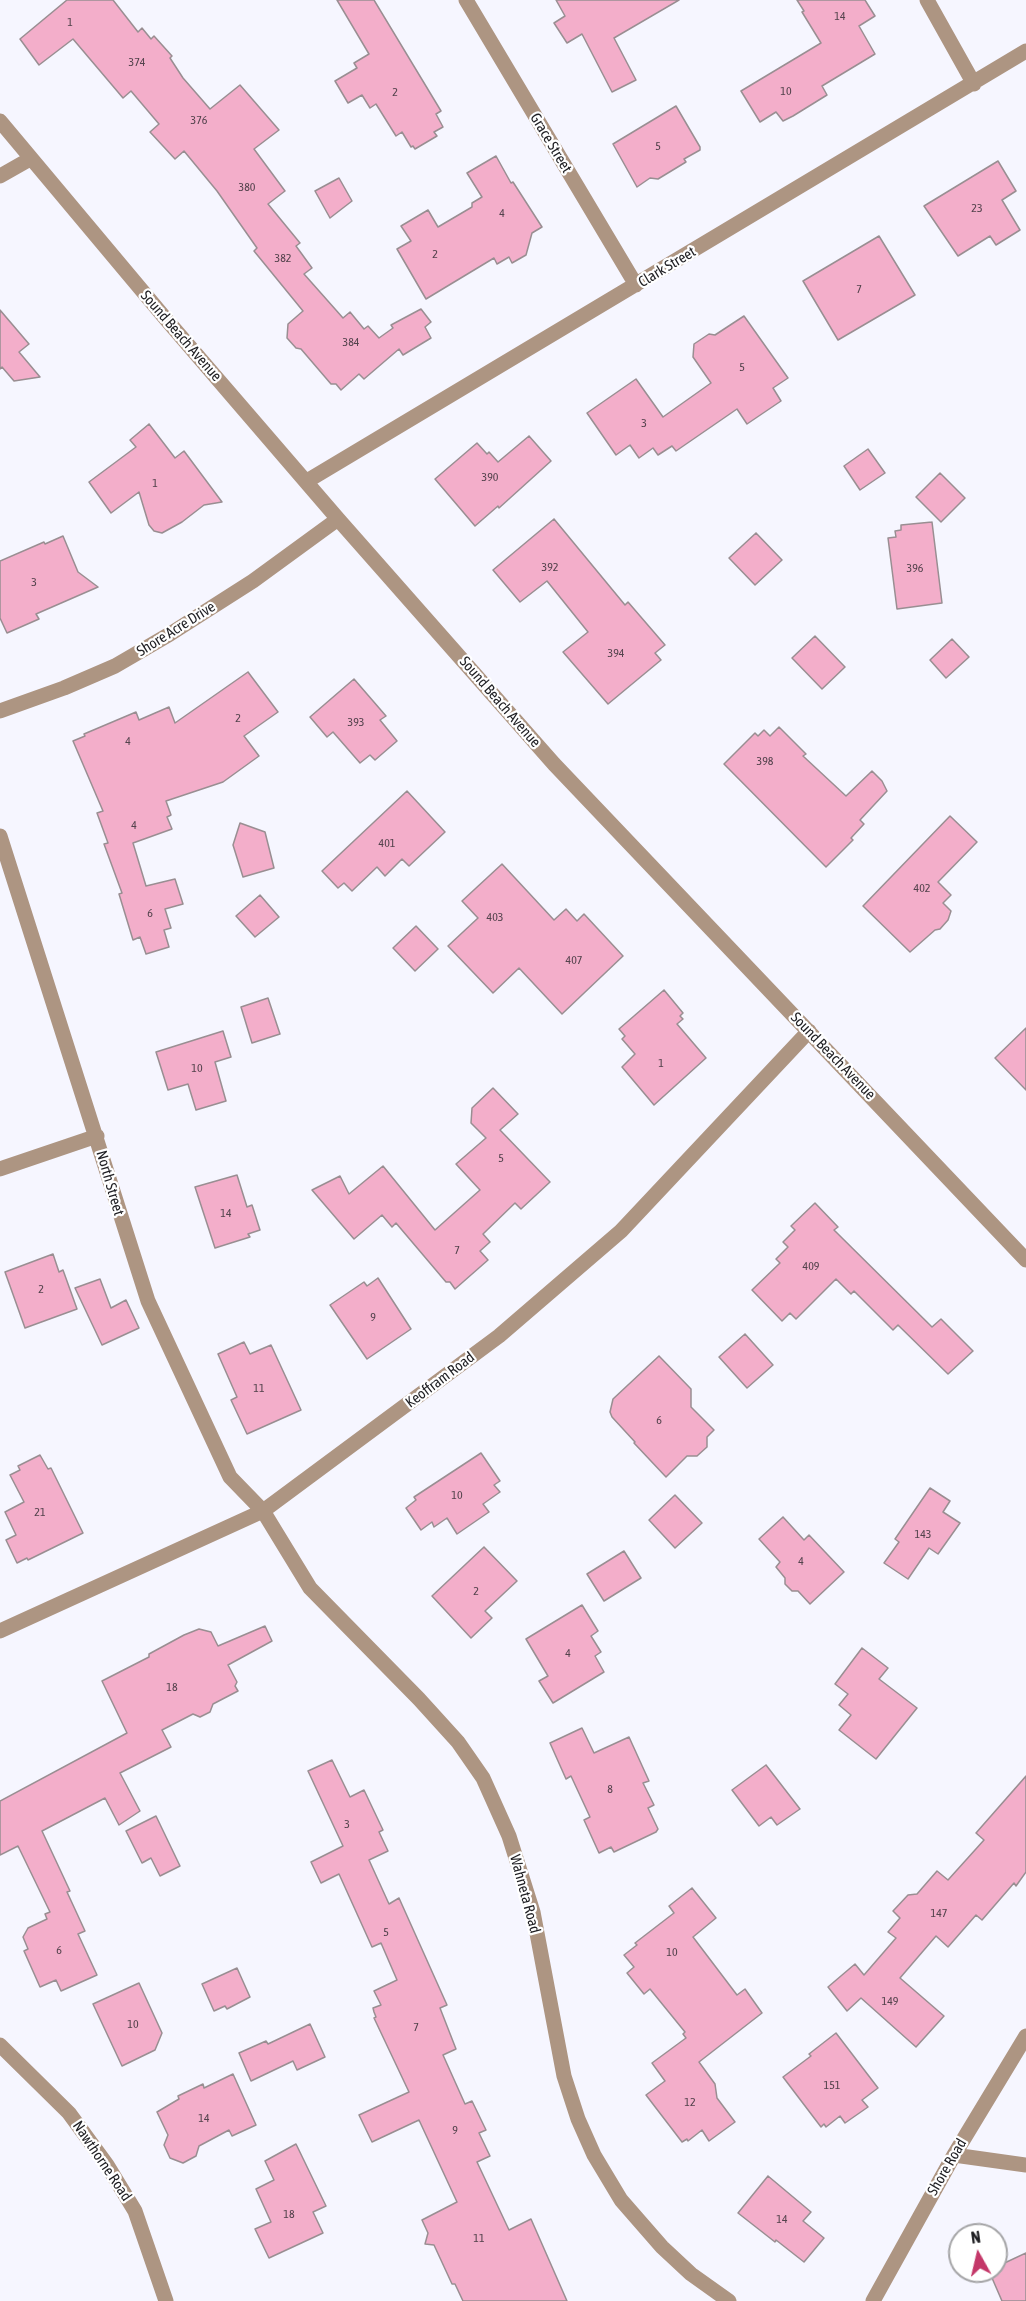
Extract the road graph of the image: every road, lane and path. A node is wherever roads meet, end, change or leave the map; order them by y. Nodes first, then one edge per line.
1 (466, 0) edge
2 (927, 0) edge
3 (1026, 51) edge
4 (974, 84) junction
5 (0, 121) edge
6 (30, 159) junction
7 (0, 176) edge
8 (636, 285) junction
9 (307, 481) junction
10 (338, 519) junction
11 (0, 711) edge
12 (0, 836) edge
13 (809, 1031) junction
14 (97, 1136) junction
15 (0, 1169) edge
16 (1026, 1260) edge
17 (263, 1511) junction
18 (0, 1631) edge
19 (1026, 2036) edge
20 (0, 2045) edge
21 (954, 2155) junction
22 (1026, 2165) edge
23 (166, 2301) edge
24 (729, 2301) edge
25 (873, 2301) edge

1 - 8 street, Grace Street
2 - 4 street
3 - 4 street, Clark Street
4 - 8 street, Clark Street
5 - 6 street, Sound Beach Avenue
6 - 7 street
6 - 9 street, Sound Beach Avenue
8 - 9 street, Clark Street
9 - 10 street, Sound Beach Avenue
10 - 11 street, Shore Acre Drive
10 - 13 street, Sound Beach Avenue
12 - 14 street, North Street
13 - 16 street, Sound Beach Avenue
13 - 17 street, Keoffram Road
14 - 15 street
14 - 17 street, North Street
17 - 18 street, Keoffram Road
17 - 24 street, Wahneta Road
19 - 21 street, Shore Road
20 - 23 street, Nawthorne Road
21 - 22 street
21 - 25 street, Shore Road

